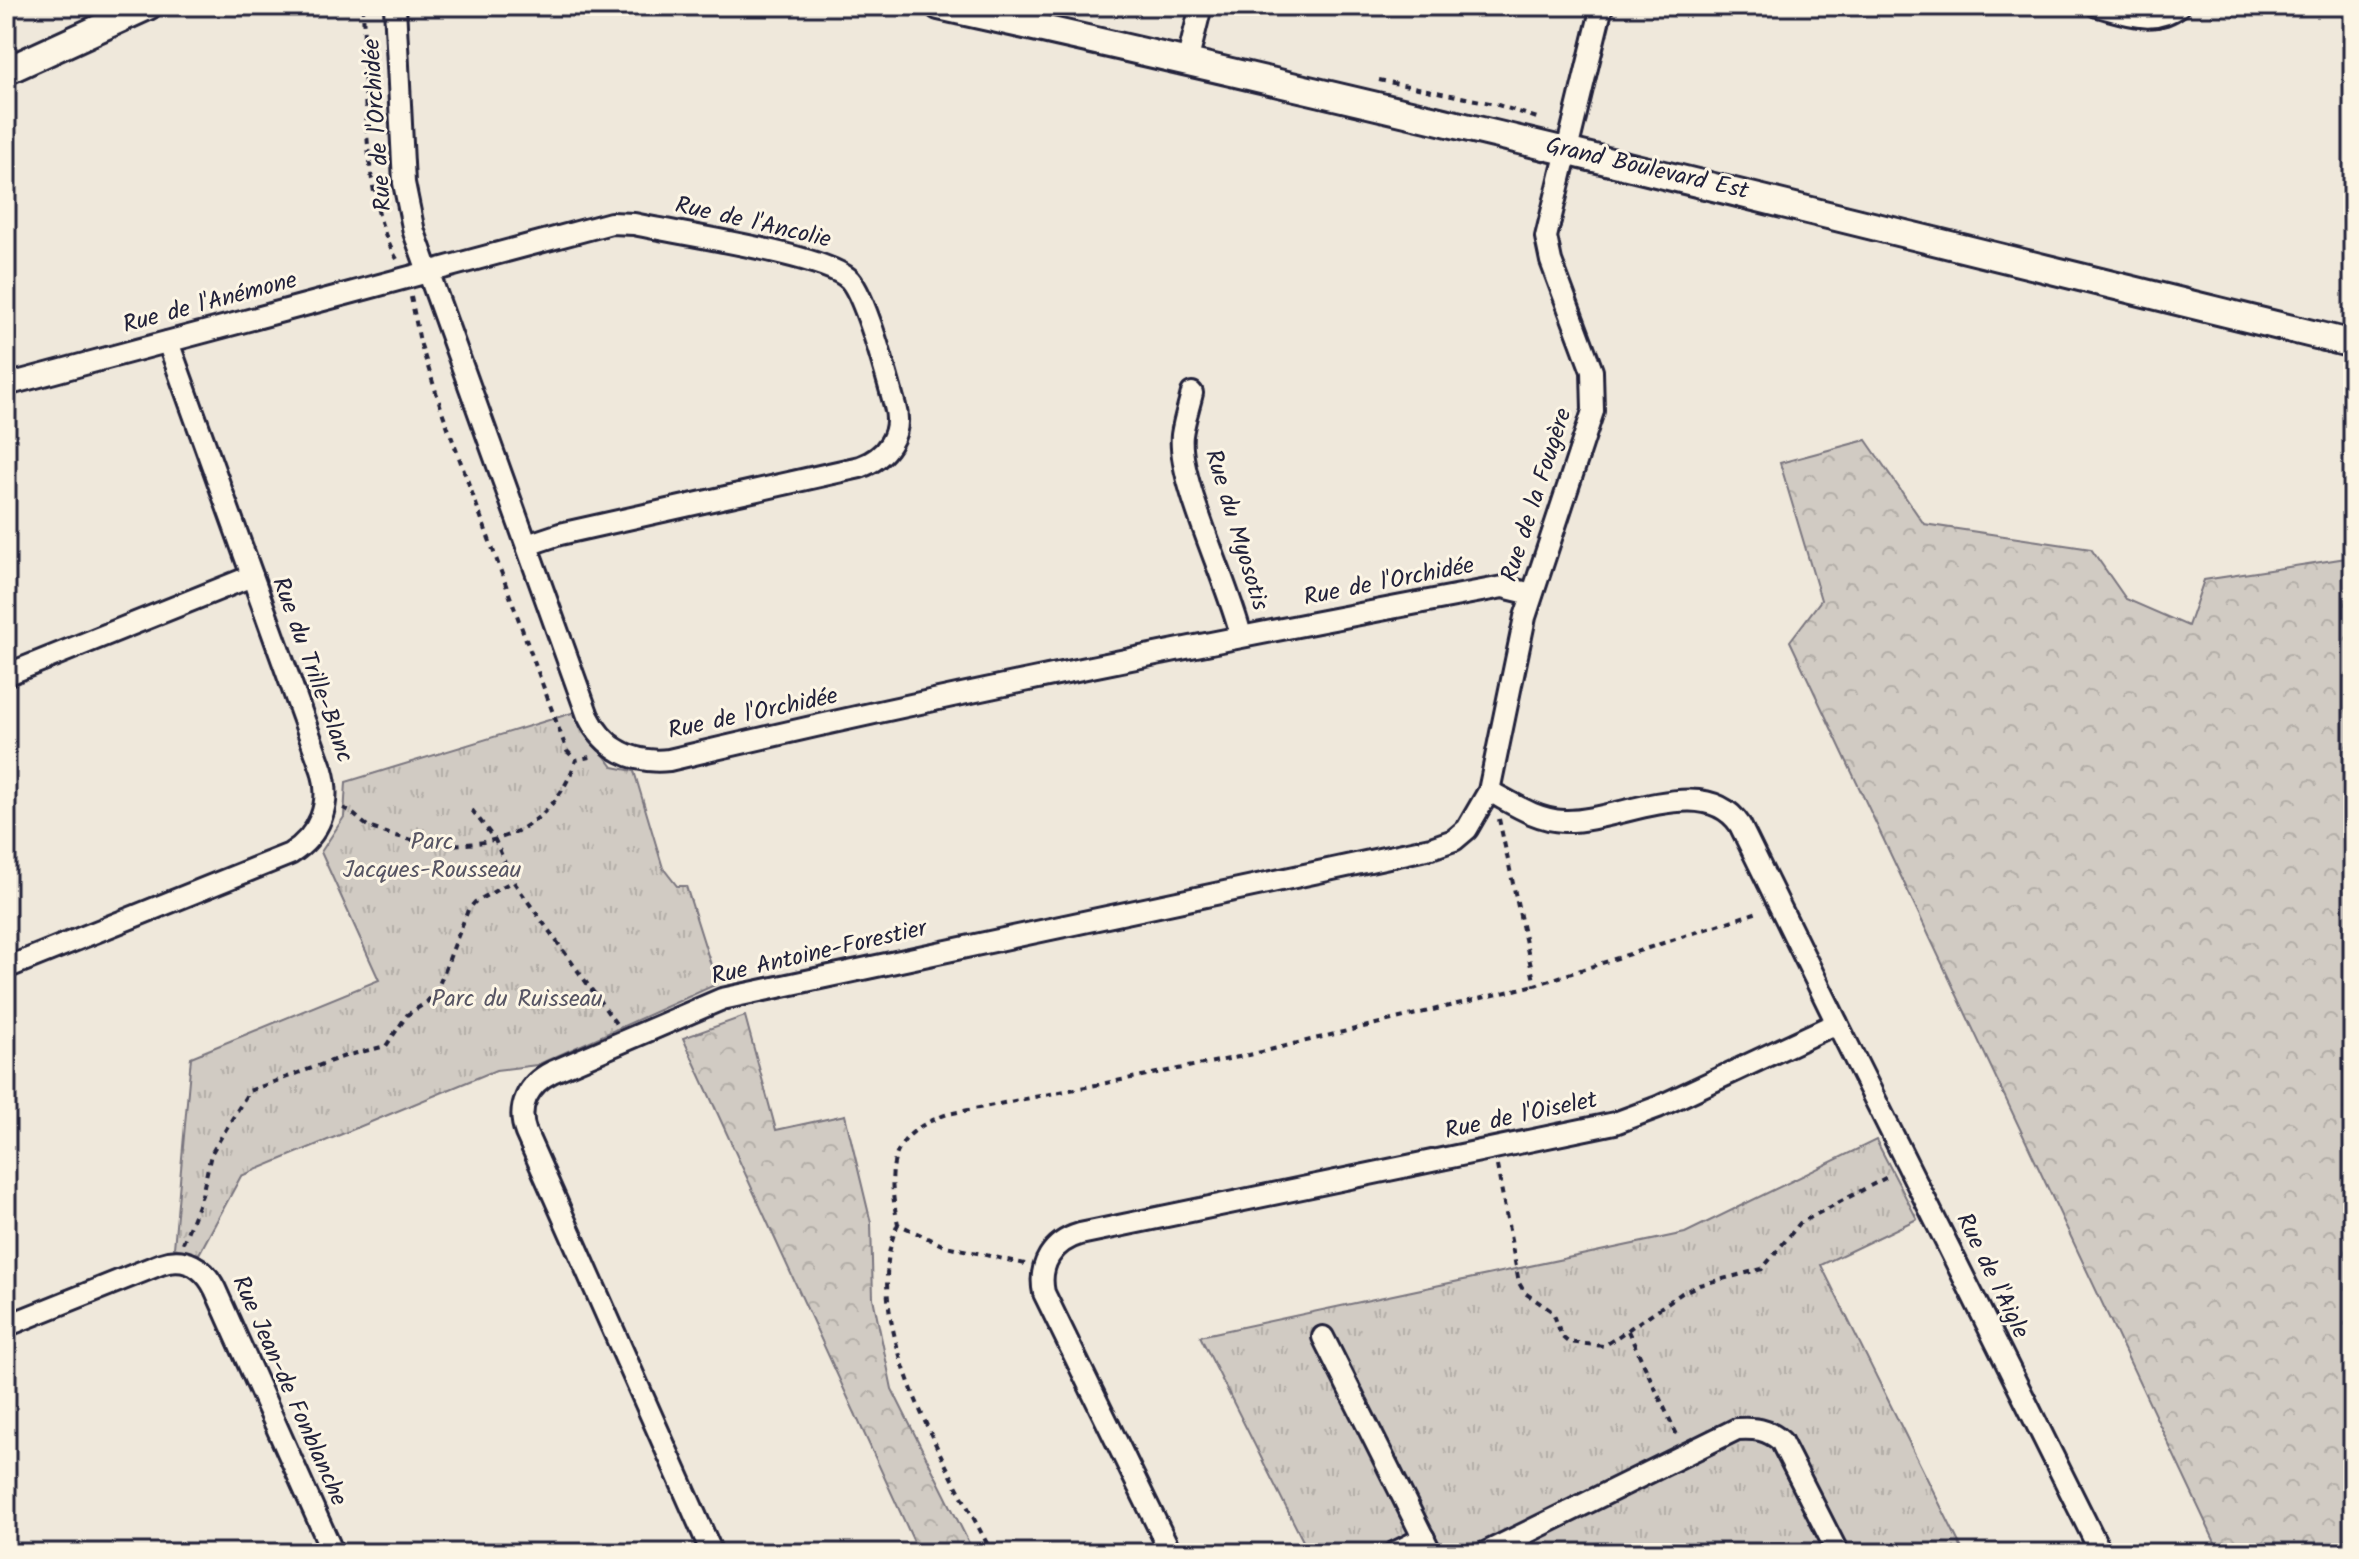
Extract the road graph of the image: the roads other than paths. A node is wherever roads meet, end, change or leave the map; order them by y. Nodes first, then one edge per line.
1 (148, 6) edge
2 (395, 6) edge
3 (939, 6) edge
4 (1201, 6) edge
5 (1602, 6) edge
6 (2097, 6) edge
7 (2179, 6) edge
8 (1188, 59) junction
9 (6, 71) edge
10 (1567, 150) junction
11 (428, 272) junction
12 (168, 342) junction
13 (2353, 344) edge
14 (6, 385) edge
15 (1192, 393) dead end
16 (527, 545) junction
17 (252, 576) junction
18 (1532, 594) junction
19 (1241, 636) junction
20 (6, 675) edge
21 (1489, 791) junction
22 (1442, 846) joint
23 (6, 968) edge
24 (1837, 1023) junction
25 (6, 1326) edge
26 (1323, 1337) dead end
27 (1427, 1546) edge
28 (333, 1553) edge
29 (712, 1553) edge
30 (1171, 1553) edge
31 (1394, 1553) edge
32 (1485, 1553) edge
33 (1838, 1553) edge
34 (2101, 1553) edge

1 - 9 street
2 - 11 street, Rue de l'Orchidée
3 - 8 street, Grand Boulevard Est
4 - 8 street
5 - 10 street, Rue de la Fougère
6 - 7 street
8 - 10 street, Grand Boulevard Est
10 - 13 street, Grand Boulevard Est
10 - 18 street, Rue de la Fougère
11 - 12 street, Rue de l'Anémone
11 - 16 street, Rue de l'Orchidée
11 - 16 street, Rue de l'Ancolie
12 - 14 street, Rue de l'Anémone
12 - 17 street, Rue du Trille-Blanc
15 - 19 street, Rue du Myosotis
16 - 19 street, Rue de l'Orchidée
17 - 20 street
17 - 23 street, Rue du Trille-Blanc
18 - 19 street, Rue de l'Orchidée
18 - 21 street, Rue de la Fougère
21 - 22 street, Rue de la Fougère
21 - 24 street
22 - 29 street, Rue Antoine-Forestier
24 - 30 street, Rue de l'Oiselet
24 - 34 street, Rue de l'Aigle
25 - 28 street, Rue Jean-de Fonblanche
26 - 27 street
27 - 31 street
32 - 33 street

